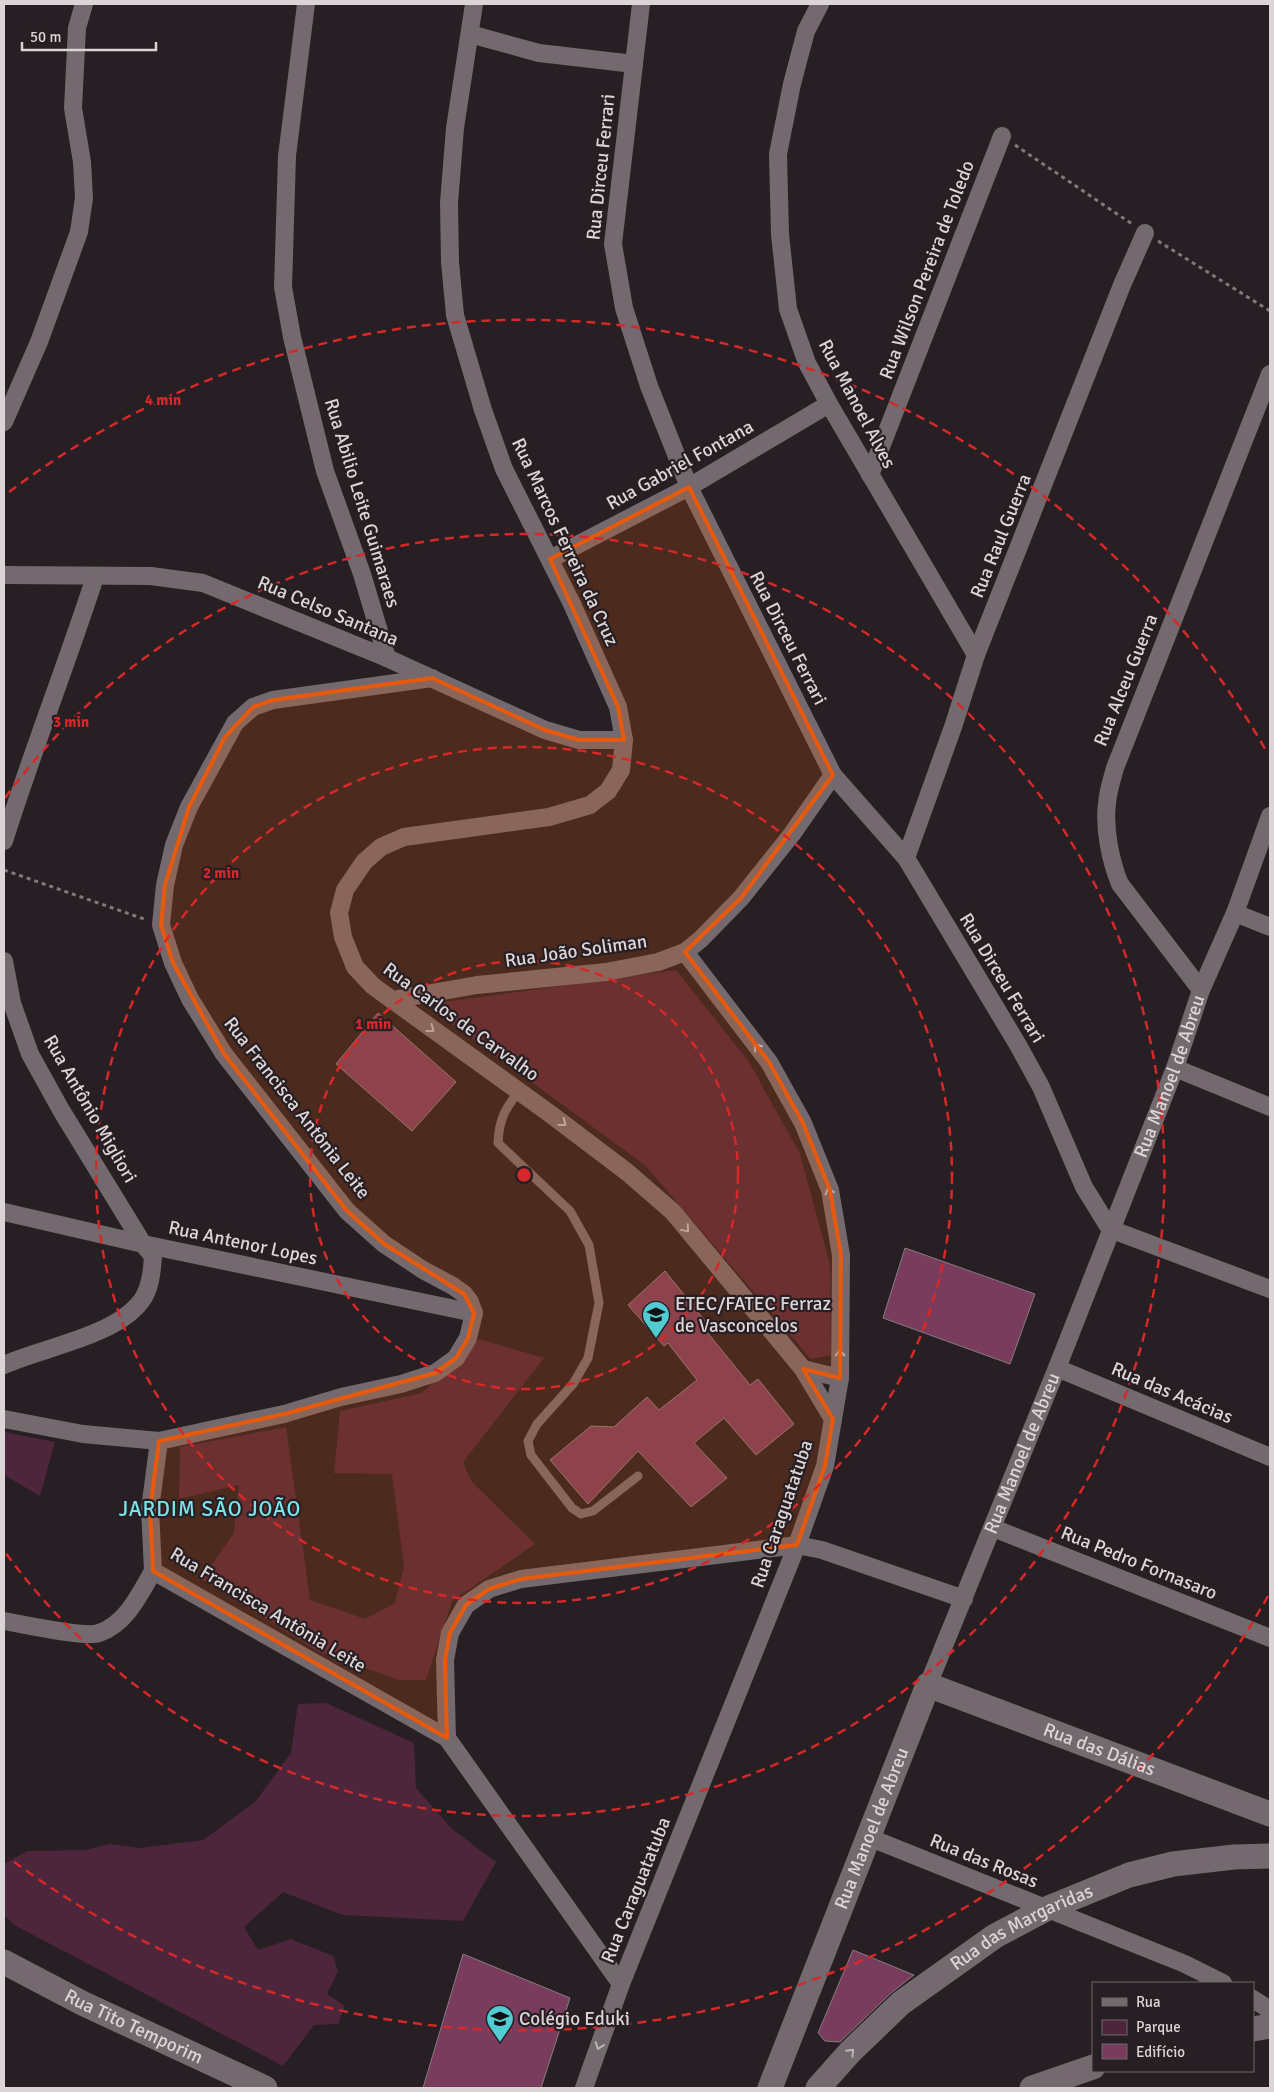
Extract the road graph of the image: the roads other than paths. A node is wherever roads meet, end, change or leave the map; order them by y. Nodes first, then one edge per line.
1 (84, 4) edge
2 (306, 4) edge
3 (474, 4) edge
4 (641, 4) edge
5 (820, 4) edge
6 (470, 34) junction
7 (634, 64) junction
8 (1002, 136) dead end
9 (1145, 233) dead end
10 (1270, 374) edge
11 (829, 404) junction
12 (4, 422) edge
13 (870, 475) junction
14 (688, 487) junction
15 (550, 559) junction
16 (4, 575) edge
17 (95, 577) junction
18 (976, 655) junction
19 (387, 658) junction
20 (432, 678) junction
21 (624, 740) junction
22 (620, 770) joint
23 (833, 775) junction
24 (1270, 816) edge
25 (4, 841) edge
26 (906, 858) junction
27 (1235, 914) junction
28 (1270, 928) edge
29 (685, 952) junction
30 (4, 961) edge
31 (1201, 990) junction
32 (392, 1000) junction
33 (1175, 1068) junction
34 (519, 1091) junction
35 (1270, 1106) edge
36 (4, 1212) edge
37 (1110, 1228) junction
38 (144, 1244) junction
39 (1270, 1289) edge
40 (474, 1313) junction
41 (4, 1365) edge
42 (1057, 1368) junction
43 (803, 1369) junction
44 (840, 1378) junction
45 (4, 1418) edge
46 (833, 1419) junction
47 (159, 1441) junction
48 (1270, 1456) edge
49 (638, 1476) dead end
50 (993, 1528) junction
51 (797, 1545) junction
52 (153, 1571) junction
53 (964, 1599) junction
54 (4, 1621) edge
55 (1270, 1638) edge
56 (928, 1685) junction
57 (448, 1738) junction
58 (1270, 1814) edge
59 (868, 1837) junction
60 (1270, 1856) edge
61 (1046, 1909) junction
62 (4, 1962) edge
63 (1221, 1982) edge
64 (621, 1984) junction
65 (1254, 2000) edge
66 (1270, 2010) edge
67 (1270, 2026) edge
68 (1254, 2029) edge
69 (1092, 2067) edge
70 (1045, 2086) edge
71 (265, 2088) edge
72 (584, 2088) edge
73 (770, 2088) edge
74 (818, 2088) edge

1 - 12 street
2 - 19 street, Rua Abilio Leite Guimaraes
3 - 6 street, Rua Marcos Ferreira da Cruz
4 - 7 street, Rua Dirceu Ferrari
5 - 11 street, Rua Manoel Alves
6 - 7 street
6 - 15 street, Rua Marcos Ferreira da Cruz
7 - 14 street, Rua Dirceu Ferrari
8 - 13 street, Rua Wilson Pereira de Toledo
9 - 18 street, Rua Raul Guerra
10 - 31 street, Rua Alceu Guerra
11 - 13 street, Rua Manoel Alves
11 - 14 street, Rua Gabriel Fontana
13 - 18 street, Rua Manoel Alves
14 - 15 street, Rua Gabriel Fontana
14 - 23 street, Rua Dirceu Ferrari
15 - 21 street, Rua Marcos Ferreira da Cruz
16 - 17 street, Rua Celso Santana
17 - 19 street, Rua Celso Santana
17 - 25 street
18 - 26 street, Rua Raul Guerra
19 - 20 street, Rua Celso Santana
20 - 21 street, Rua Celso Santana
20 - 40 street, Rua Francisca Antônia Leite
21 - 22 street, Rua Marcos Ferreira da Cruz
22 - 32 street, Rua Carlos de Carvalho
23 - 26 street, Rua Dirceu Ferrari
23 - 29 street, Rua João Soliman
24 - 27 street, Rua Manoel de Abreu
26 - 37 street, Rua Dirceu Ferrari
27 - 28 street
27 - 31 street, Rua Manoel de Abreu
29 - 32 street, Rua João Soliman
44 -> 29 street, Rua Caraguatatuba
30 - 38 street, Rua Antônio Migliori
31 - 33 street, Rua Manoel de Abreu
32 -> 34 street, Rua Carlos de Carvalho
33 - 35 street
33 - 37 street, Rua Manoel de Abreu
34 -> 43 street, Rua Carlos de Carvalho
34 - 49 lane
36 - 38 street, Rua Antenor Lopes
37 - 39 street
37 - 42 street, Rua Manoel de Abreu
38 - 40 street, Rua Antenor Lopes
38 - 41 street, Rua Antônio Migliori
40 - 47 street
42 - 48 street, Rua das Acácias
42 - 50 street, Rua Manoel de Abreu
43 - 44 street
43 - 46 street, Rua Carlos de Carvalho
44 - 46 street, Rua Caraguatatuba
45 - 47 street
46 - 51 street, Rua Caraguatatuba
47 - 52 street, Rua Francisca Antônia Leite
50 - 53 street, Rua Manoel de Abreu
50 - 55 street, Rua Pedro Fornasaro
51 - 53 street
51 - 57 street
51 - 64 street, Rua Caraguatatuba
52 - 54 street
52 - 57 street, Rua Francisca Antônia Leite
53 - 56 street, Rua Manoel de Abreu
56 - 58 street, Rua das Dálias
56 - 59 street, Rua Manoel de Abreu
57 - 64 street, Rua Caraguatatuba
59 - 61 street, Rua das Rosas
59 - 73 street, Rua Manoel de Abreu
60 - 61 street, Rua das Margaridas
61 - 63 street, Rua das Rosas
74 -> 61 street, Rua das Margaridas
62 - 71 street, Rua Tito Temporim
64 -> 72 street, Rua Caraguatatuba
65 - 66 street
67 - 68 street
69 - 70 street

